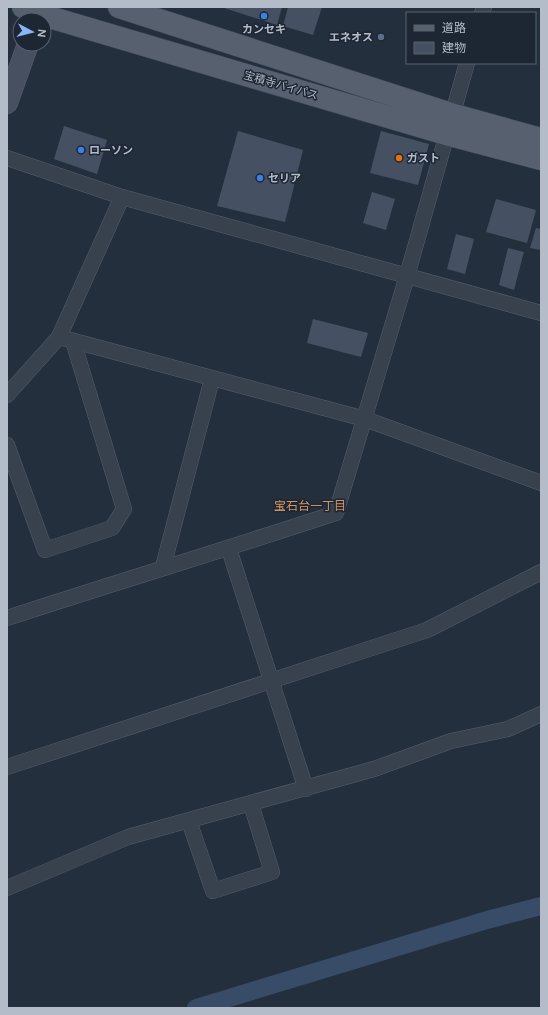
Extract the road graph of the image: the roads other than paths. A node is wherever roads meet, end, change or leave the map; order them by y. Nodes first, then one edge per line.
1 (119, 7) edge
2 (52, 17) edge
3 (25, 52) edge
4 (467, 64) edge
5 (7, 103) edge
6 (448, 124) junction
7 (541, 139) edge
8 (7, 158) edge
9 (541, 159) edge
10 (122, 197) junction
11 (407, 276) junction
12 (541, 313) edge
13 (66, 339) junction
14 (212, 379) junction
15 (7, 395) edge
16 (365, 419) junction
17 (7, 445) edge
18 (541, 483) edge
19 (229, 549) junction
20 (162, 567) junction
21 (541, 572) edge
22 (7, 618) edge
23 (272, 681) junction
24 (541, 714) edge
25 (7, 766) edge
26 (306, 789) junction
27 (251, 804) junction
28 (189, 821) junction
29 (7, 888) edge

1 - 6 main road, 宝積寺バイパス
2 - 6 main road, 宝積寺バイパス
3 - 5 street
4 - 6 street
6 - 7 main road, 宝積寺バイパス
6 - 9 main road, 宝積寺バイパス
6 - 11 street
8 - 10 street
10 - 11 street
10 - 13 street
11 - 12 street
11 - 16 street
13 - 14 street
13 - 15 street
13 - 17 street
14 - 16 street
14 - 20 street
16 - 18 street
16 - 19 street
19 - 20 street
19 - 23 street
20 - 22 street
21 - 23 street
23 - 25 street
23 - 26 street
24 - 26 street
26 - 27 street
27 - 28 street
27 - 28 street
28 - 29 street

